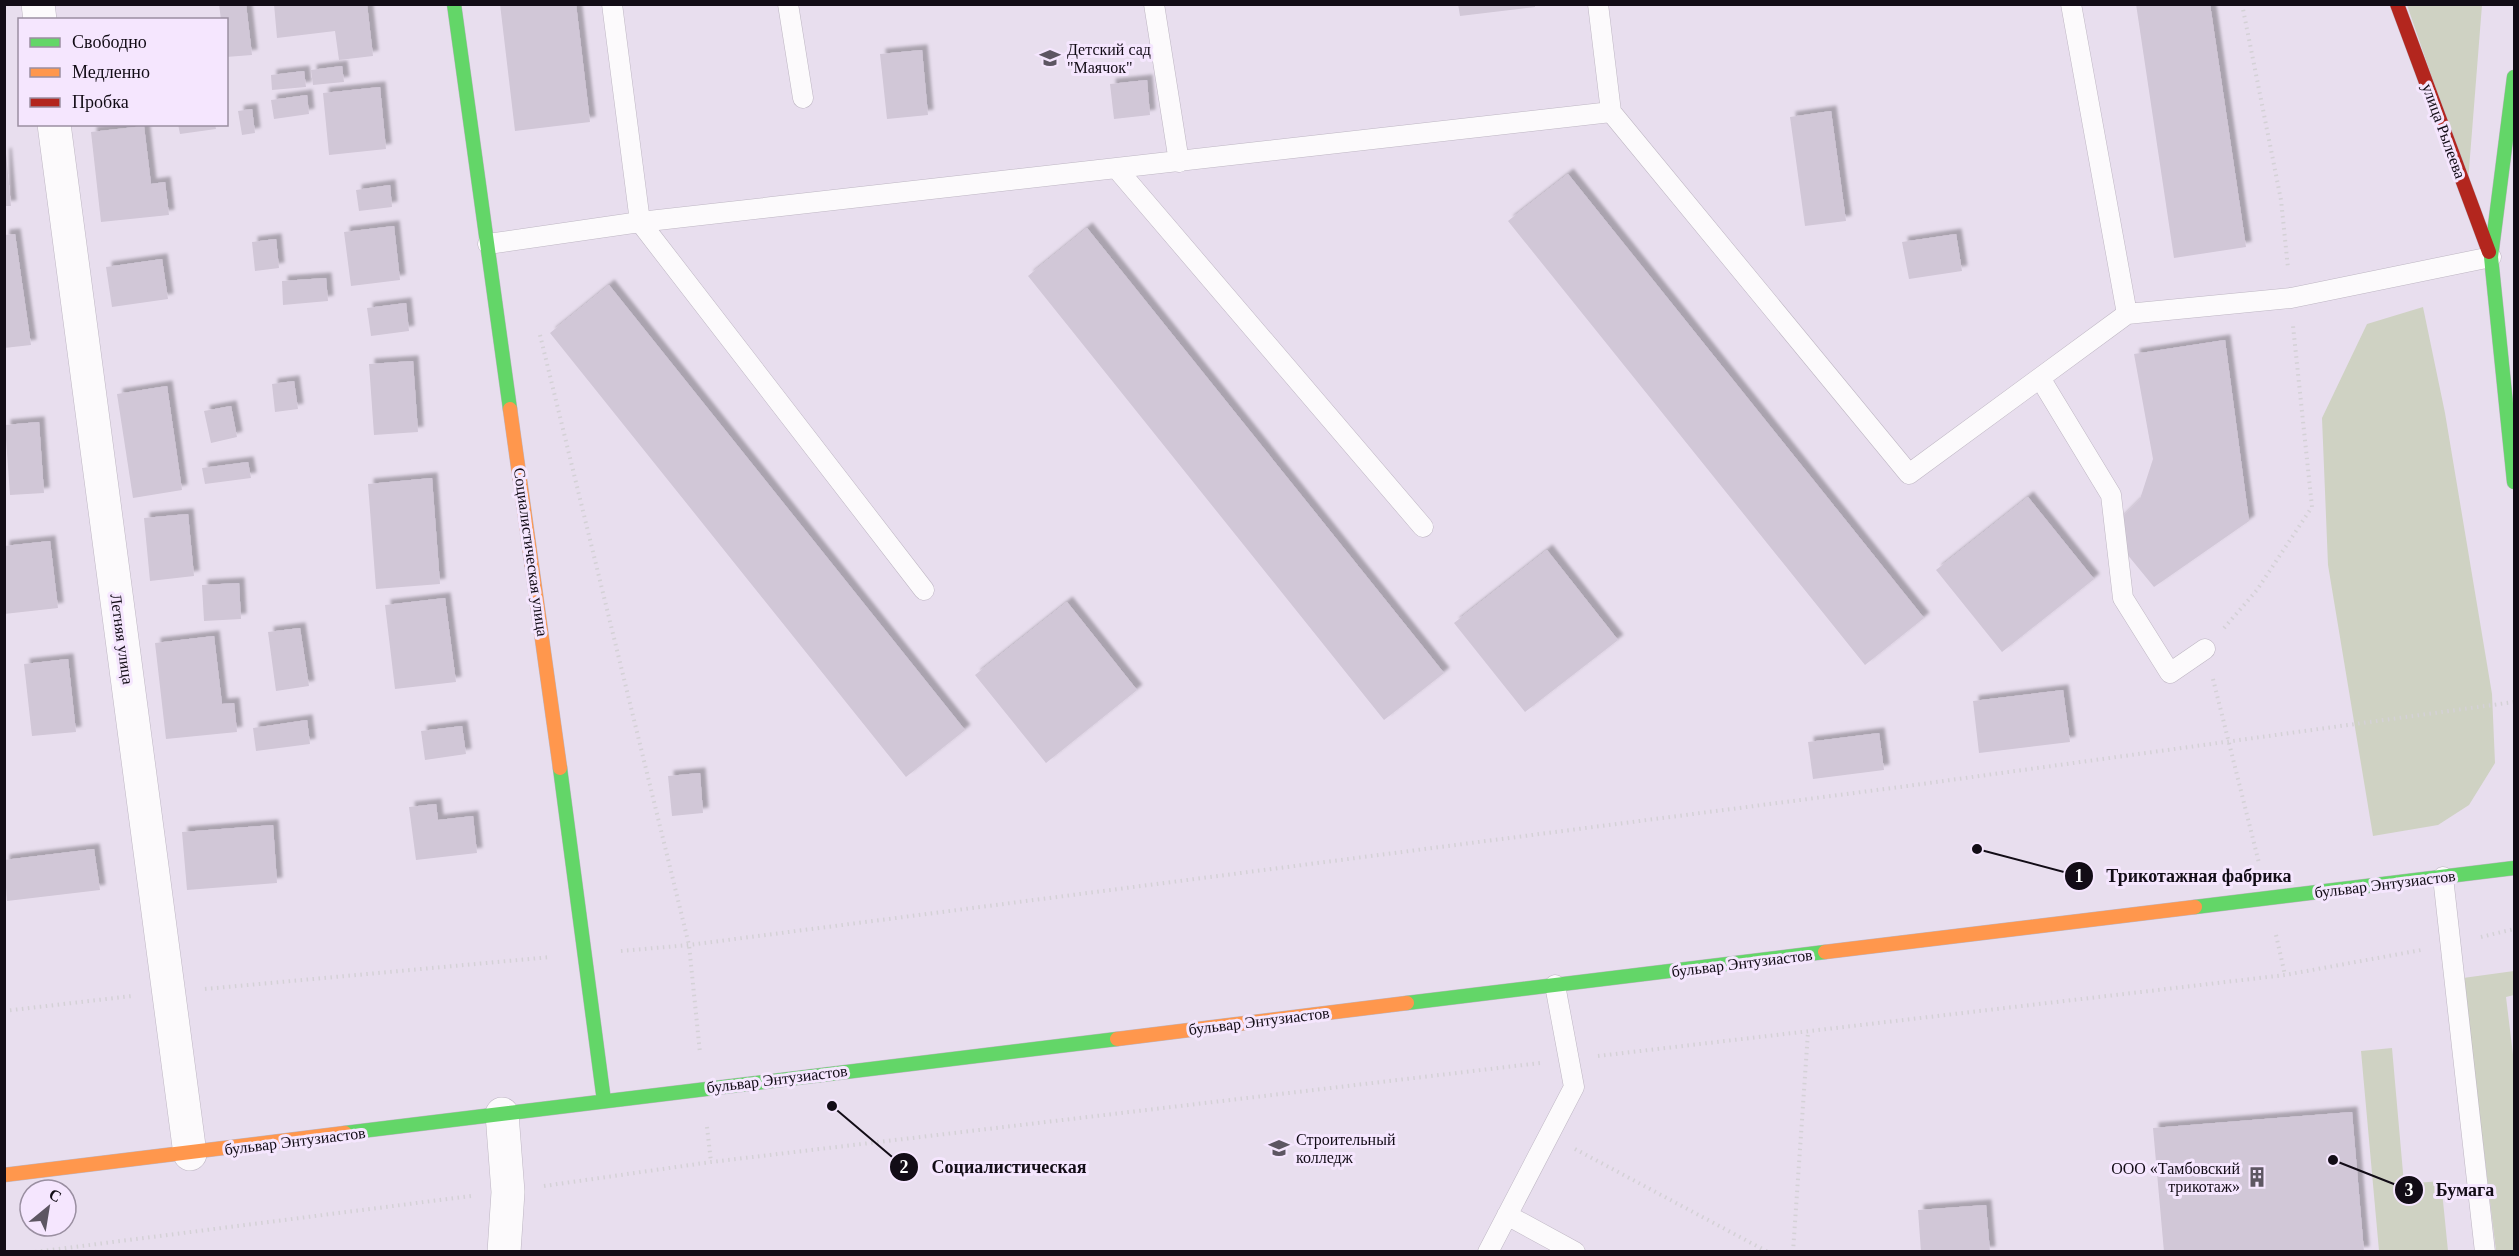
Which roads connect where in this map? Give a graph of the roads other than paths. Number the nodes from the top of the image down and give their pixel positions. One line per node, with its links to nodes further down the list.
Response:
1 (454, 4): 15 (main road, Социалистическая улица)
2 (612, 4): 14 (lane)
3 (788, 4): 9 (lane)
4 (1154, 4): 12 (lane)
5 (1599, 4): 10 (lane)
6 (2071, 4): 17 (lane)
7 (2397, 4): 16 (main road, улица Рылеева)
8 (2514, 77): 16 (main road, улица Рылеева)
9 (803, 98)
10 (1611, 112): 12 (lane); 18 (lane)
11 (54, 126): 30 (street, Летняя улица)
12 (1179, 162): 13 (lane)
13 (1117, 169): 14 (lane); 22 (lane)
14 (640, 222): 15 (lane); 23 (lane)
15 (488, 244): 28 (main road, Социалистическая улица)
16 (2490, 257): 17 (lane); 19 (main road, улица Рылеева)
17 (2127, 314): 18 (lane)
18 (2040, 378): 24 (lane)
19 (2502, 382): 20 (main road); 21 (main road, улица Рылеева)
20 (2514, 410)
21 (2514, 482)
22 (1422, 527)
23 (924, 590)
24 (2205, 649)
25 (2514, 868): 26 (main road, бульвар Энтузиастов)
26 (2443, 877): 27 (main road, бульвар Энтузиастов); 36 (lane)
27 (1556, 985): 28 (main road, бульвар Энтузиастов); 32 (lane)
28 (604, 1101): 29 (main road, бульвар Энтузиастов)
29 (502, 1114): 30 (main road, бульвар Энтузиастов); 33 (street)
30 (190, 1154): 31 (main road, бульвар Энтузиастов)
31 (4, 1175)
32 (1507, 1215): 34 (lane); 35 (lane)
33 (504, 1251)
34 (1488, 1251)
35 (1575, 1251)
36 (2485, 1251)

